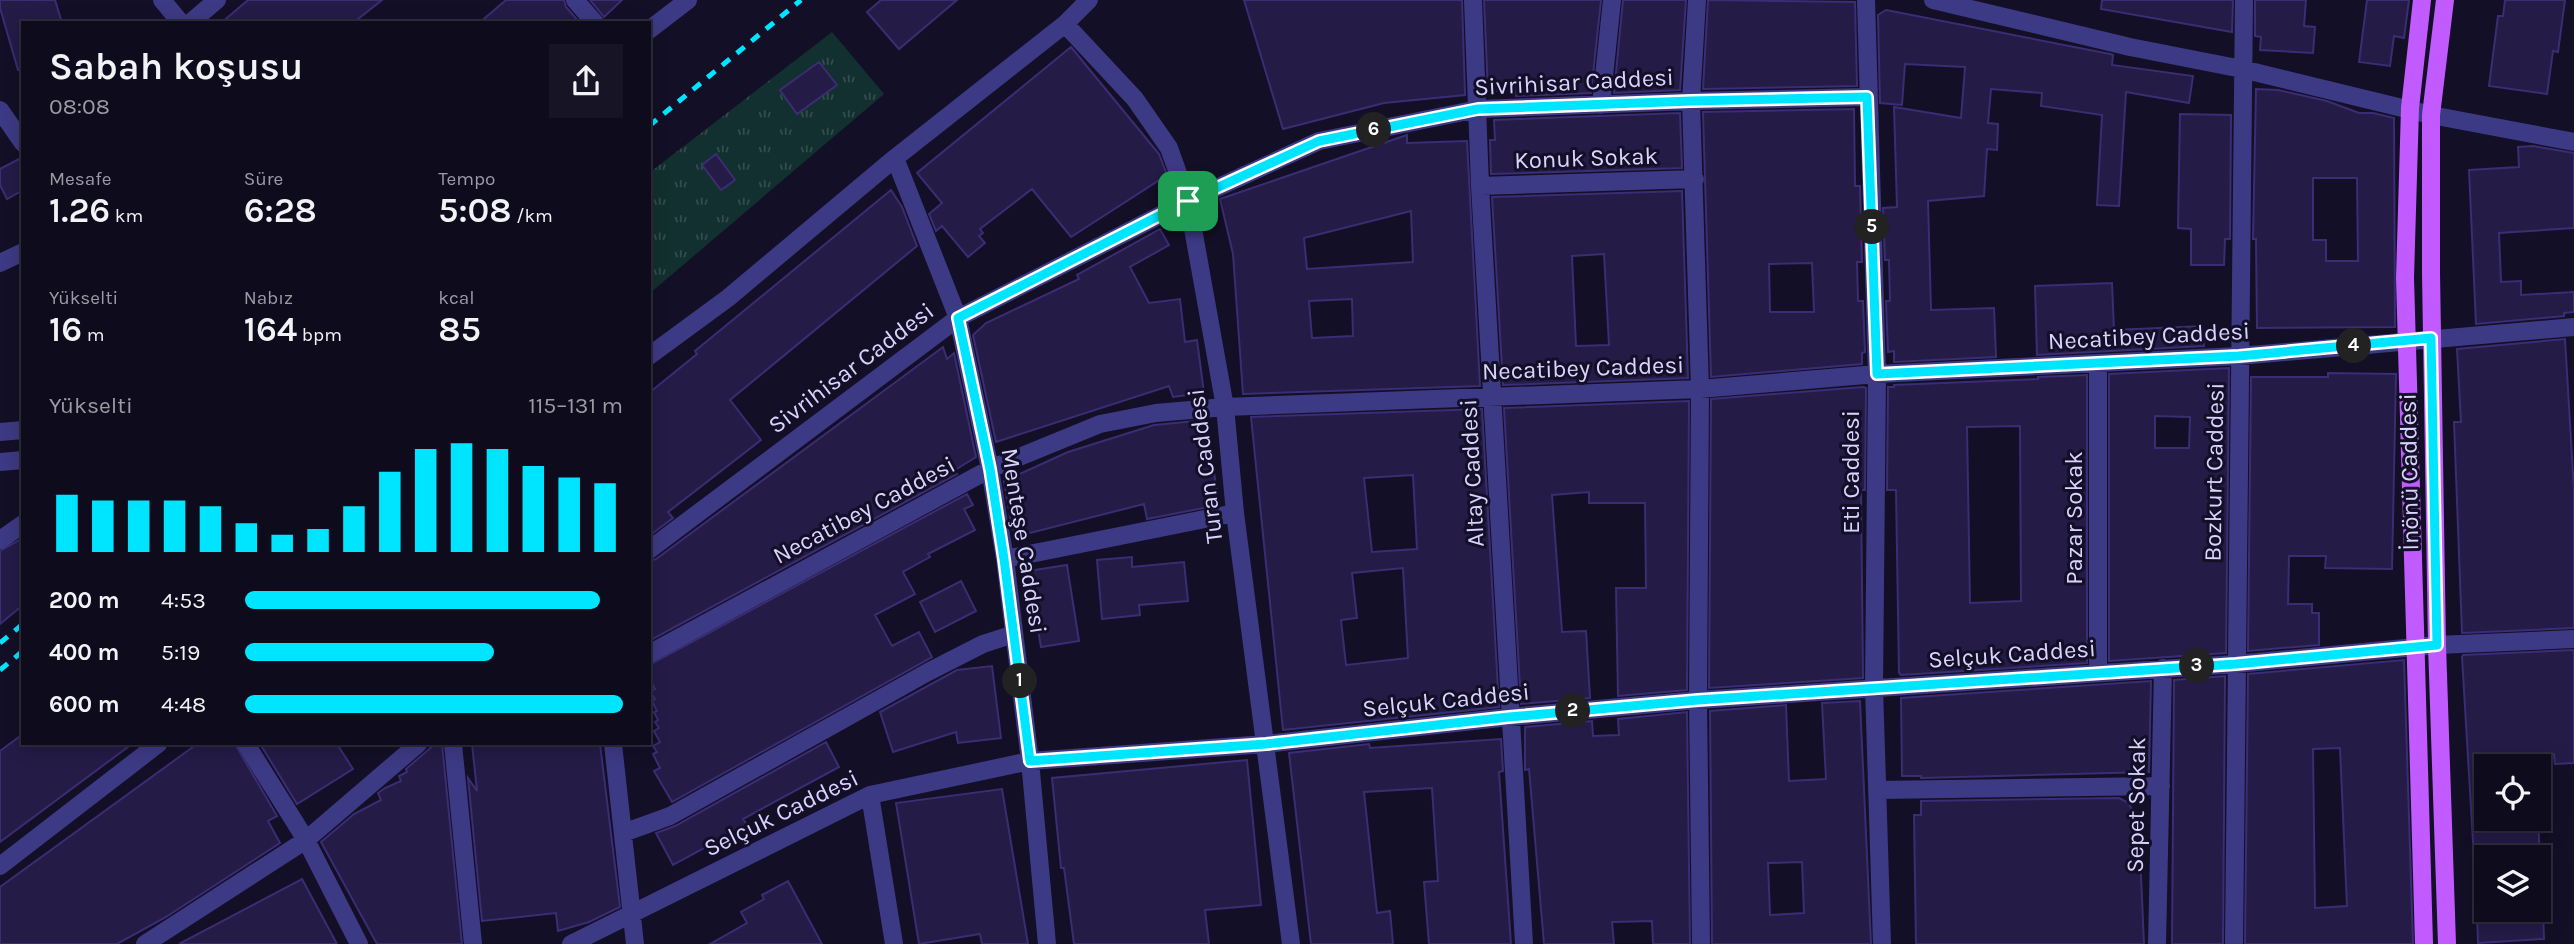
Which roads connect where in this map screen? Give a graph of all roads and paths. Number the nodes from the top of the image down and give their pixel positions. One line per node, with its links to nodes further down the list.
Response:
1 (162, 0): 14 (street)
2 (217, 0): 15 (street)
3 (575, 0): 16 (street)
4 (688, 0): 18 (street)
5 (1089, 0): 17 (street)
6 (1473, 0): 24 (street, Altay Caddesi)
7 (1612, 0): 22 (street)
8 (1697, 0): 21 (street)
9 (1866, 0): 20 (street, Eti Caddesi)
10 (1933, 0): 19 (street)
11 (2244, 0): 19 (street, Bozkurt Caddesi)
12 (2422, 0): 23 (main road, İnönü Caddesi)
13 (2445, 0): 26 (main road, İnönü Caddesi)
14 (179, 21)
15 (192, 21)
16 (593, 21)
17 (1065, 24): 29 (street); 32 (street, Turan Caddesi)
18 (651, 28)
19 (2242, 69): 23 (street); 41 (street, Bozkurt Caddesi)
20 (1867, 97): 21 (street, Sivrihisar Caddesi); 43 (street, Eti Caddesi)
21 (1691, 101): 22 (street, Sivrihisar Caddesi); 30 (street)
22 (1601, 105): 24 (street, Sivrihisar Caddesi)
23 (2410, 108): 26 (street); 39 (main road, İnönü Caddesi)
24 (1478, 109): 31 (street, Altay Caddesi); 32 (street, Sivrihisar Caddesi)
25 (0, 110): 27 (street)
26 (2431, 115): 28 (street); 38 (main road, İnönü Caddesi)
27 (15, 134)
28 (2574, 142)
29 (895, 158): 35 (street, Menteşe Caddesi); 40 (street)
30 (1695, 178): 31 (street, Konuk Sokak); 44 (street)
31 (1480, 187): 45 (street, Altay Caddesi)
32 (1188, 201): 35 (street, Sivrihisar Caddesi); 46 (street, Turan Caddesi)
33 (21, 253): 34 (street)
34 (0, 263)
35 (958, 318): 51 (street, Menteşe Caddesi); 55 (street, Sivrihisar Caddesi)
36 (2574, 328): 37 (street); 38 (street, Necatibey Caddesi)
37 (2574, 335)
38 (2431, 338): 39 (street, Necatibey Caddesi); 59 (main road, İnönü Caddesi)
39 (2406, 342): 41 (street, Necatibey Caddesi); 60 (main road, İnönü Caddesi)
40 (651, 355)
41 (2239, 356): 42 (street, Necatibey Caddesi); 62 (street, Bozkurt Caddesi)
42 (2098, 364): 43 (street, Necatibey Caddesi); 64 (street, Pazar Sokak)
43 (1877, 374): 44 (street, Necatibey Caddesi); 65 (street, Eti Caddesi)
44 (1700, 389): 45 (street, Necatibey Caddesi); 66 (street)
45 (1492, 395): 46 (street, Necatibey Caddesi); 67 (street, Altay Caddesi)
46 (1225, 407): 51 (street, Necatibey Caddesi); 52 (street, Turan Caddesi)
47 (21, 430): 48 (street)
48 (0, 432)
49 (21, 460): 50 (street)
50 (0, 462)
51 (990, 469): 56 (street, Menteşe Caddesi); 61 (street, Necatibey Caddesi)
52 (1235, 513): 56 (street); 68 (street, Turan Caddesi)
53 (21, 525): 54 (street)
54 (0, 540)
55 (651, 548)
56 (1004, 559): 57 (street, Menteşe Caddesi)
57 (1014, 634): 74 (street, Menteşe Caddesi); 78 (street)
58 (2574, 639): 59 (street, Selçuk Caddesi)
59 (2437, 645): 60 (street, Selçuk Caddesi); 96 (main road, İnönü Caddesi)
60 (2414, 649): 62 (street, Selçuk Caddesi); 95 (main road, İnönü Caddesi)
61 (651, 653)
62 (2236, 664): 63 (street, Selçuk Caddesi); 94 (street, Bozkurt Caddesi)
63 (2163, 668): 64 (street, Selçuk Caddesi); 75 (street, Sepet Sokak)
64 (2098, 673): 65 (street, Selçuk Caddesi)
65 (1874, 687): 66 (street, Selçuk Caddesi); 76 (street, Eti Caddesi)
66 (1698, 700): 67 (street, Selçuk Caddesi); 91 (street)
67 (1509, 717): 68 (street, Selçuk Caddesi); 90 (street, Altay Caddesi)
68 (1266, 744): 74 (street, Selçuk Caddesi); 89 (street, Turan Caddesi)
69 (157, 745): 80 (street)
70 (247, 745): 79 (street)
71 (417, 745): 79 (street)
72 (453, 745): 84 (street)
73 (613, 745): 78 (street)
74 (1030, 761): 77 (street, Selçuk Caddesi); 88 (street, Menteşe Caddesi)
75 (2161, 786): 76 (street); 93 (street, Sepet Sokak)
76 (1877, 790): 92 (street, Eti Caddesi)
77 (870, 795): 81 (street, Selçuk Caddesi); 87 (street)
78 (623, 833): 81 (street)
79 (306, 840): 82 (street); 83 (street)
80 (0, 866)
81 (632, 912): 85 (street, Selçuk Caddesi); 86 (street)
82 (145, 944)
83 (359, 944)
84 (473, 944)
85 (570, 944)
86 (635, 944)
87 (894, 944)
88 (1047, 944)
89 (1291, 944)
90 (1524, 944)
91 (1701, 944)
92 (1882, 944)
93 (2158, 944)
94 (2234, 944)
95 (2424, 944)
96 (2447, 944)

